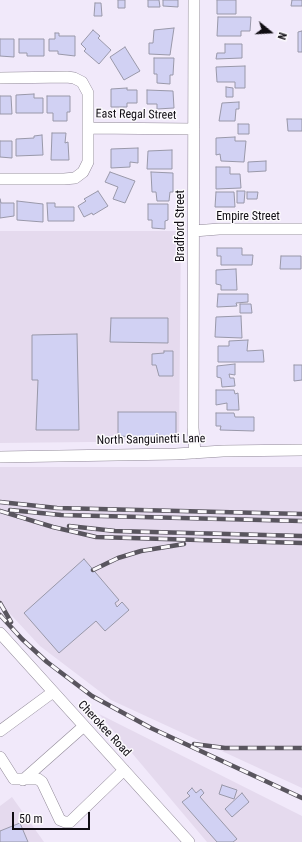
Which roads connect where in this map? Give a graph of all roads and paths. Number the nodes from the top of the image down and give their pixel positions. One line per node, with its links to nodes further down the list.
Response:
1 (194, 0): 4 (street, Bradford Street)
2 (0, 78): 3 (street)
3 (88, 128): 4 (street, East Regal Street); 5 (street, East Regal Street)
4 (194, 129): 7 (street, Bradford Street)
5 (0, 179)
6 (302, 229): 7 (street, Empire Street)
7 (194, 231): 9 (street, Bradford Street)
8 (302, 450): 9 (street, North Sanguinetti Lane)
9 (195, 453): 10 (street, North Sanguinetti Lane)
10 (0, 457)
11 (0, 633): 12 (street, Cherokee Road)
12 (52, 692): 13 (street, Cherokee Road); 14 (street)
13 (84, 726): 16 (street, Cherokee Road); 17 (street)
14 (0, 731)
15 (0, 757): 17 (street)
16 (124, 770): 17 (street); 18 (street, Cherokee Road)
17 (23, 780)
18 (189, 842)

